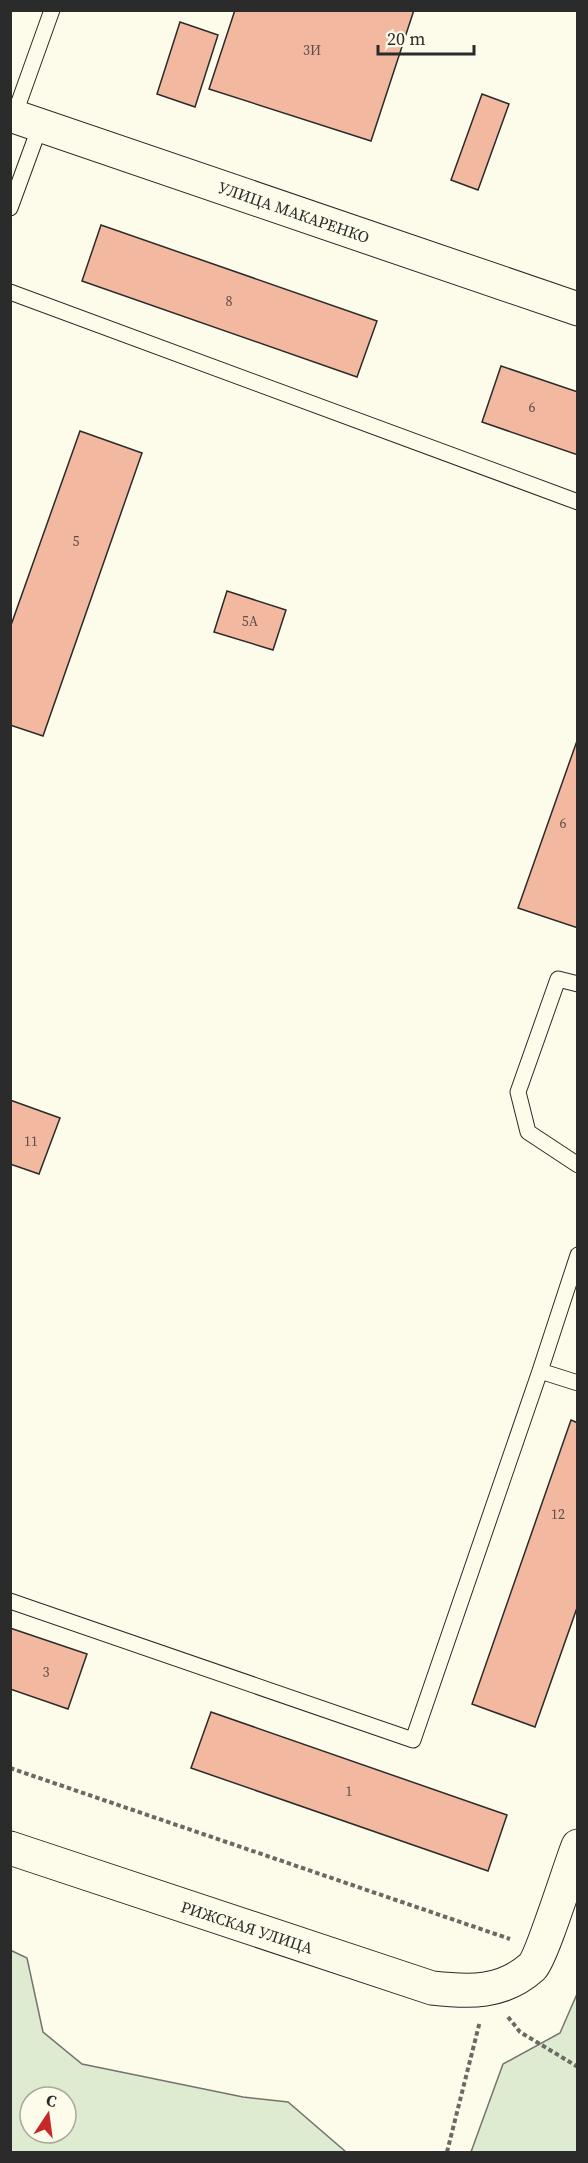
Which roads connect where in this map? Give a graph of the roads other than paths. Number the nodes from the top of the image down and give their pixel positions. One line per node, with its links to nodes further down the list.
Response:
1 (52, 10): 2 (lane)
2 (21, 119): 3 (lane); 5 (street, УЛИЦА МАКАРЕНКО)
3 (10, 208)
4 (10, 292): 6 (lane)
5 (578, 309)
6 (578, 502)
7 (578, 984): 8 (lane)
8 (578, 1165)
9 (578, 1255): 10 (lane)
10 (540, 1371): 11 (lane); 12 (lane)
11 (578, 1383)
12 (10, 1601)
13 (578, 1846): 14 (street, РИЖСКАЯ УЛИЦА)
14 (10, 1848)

